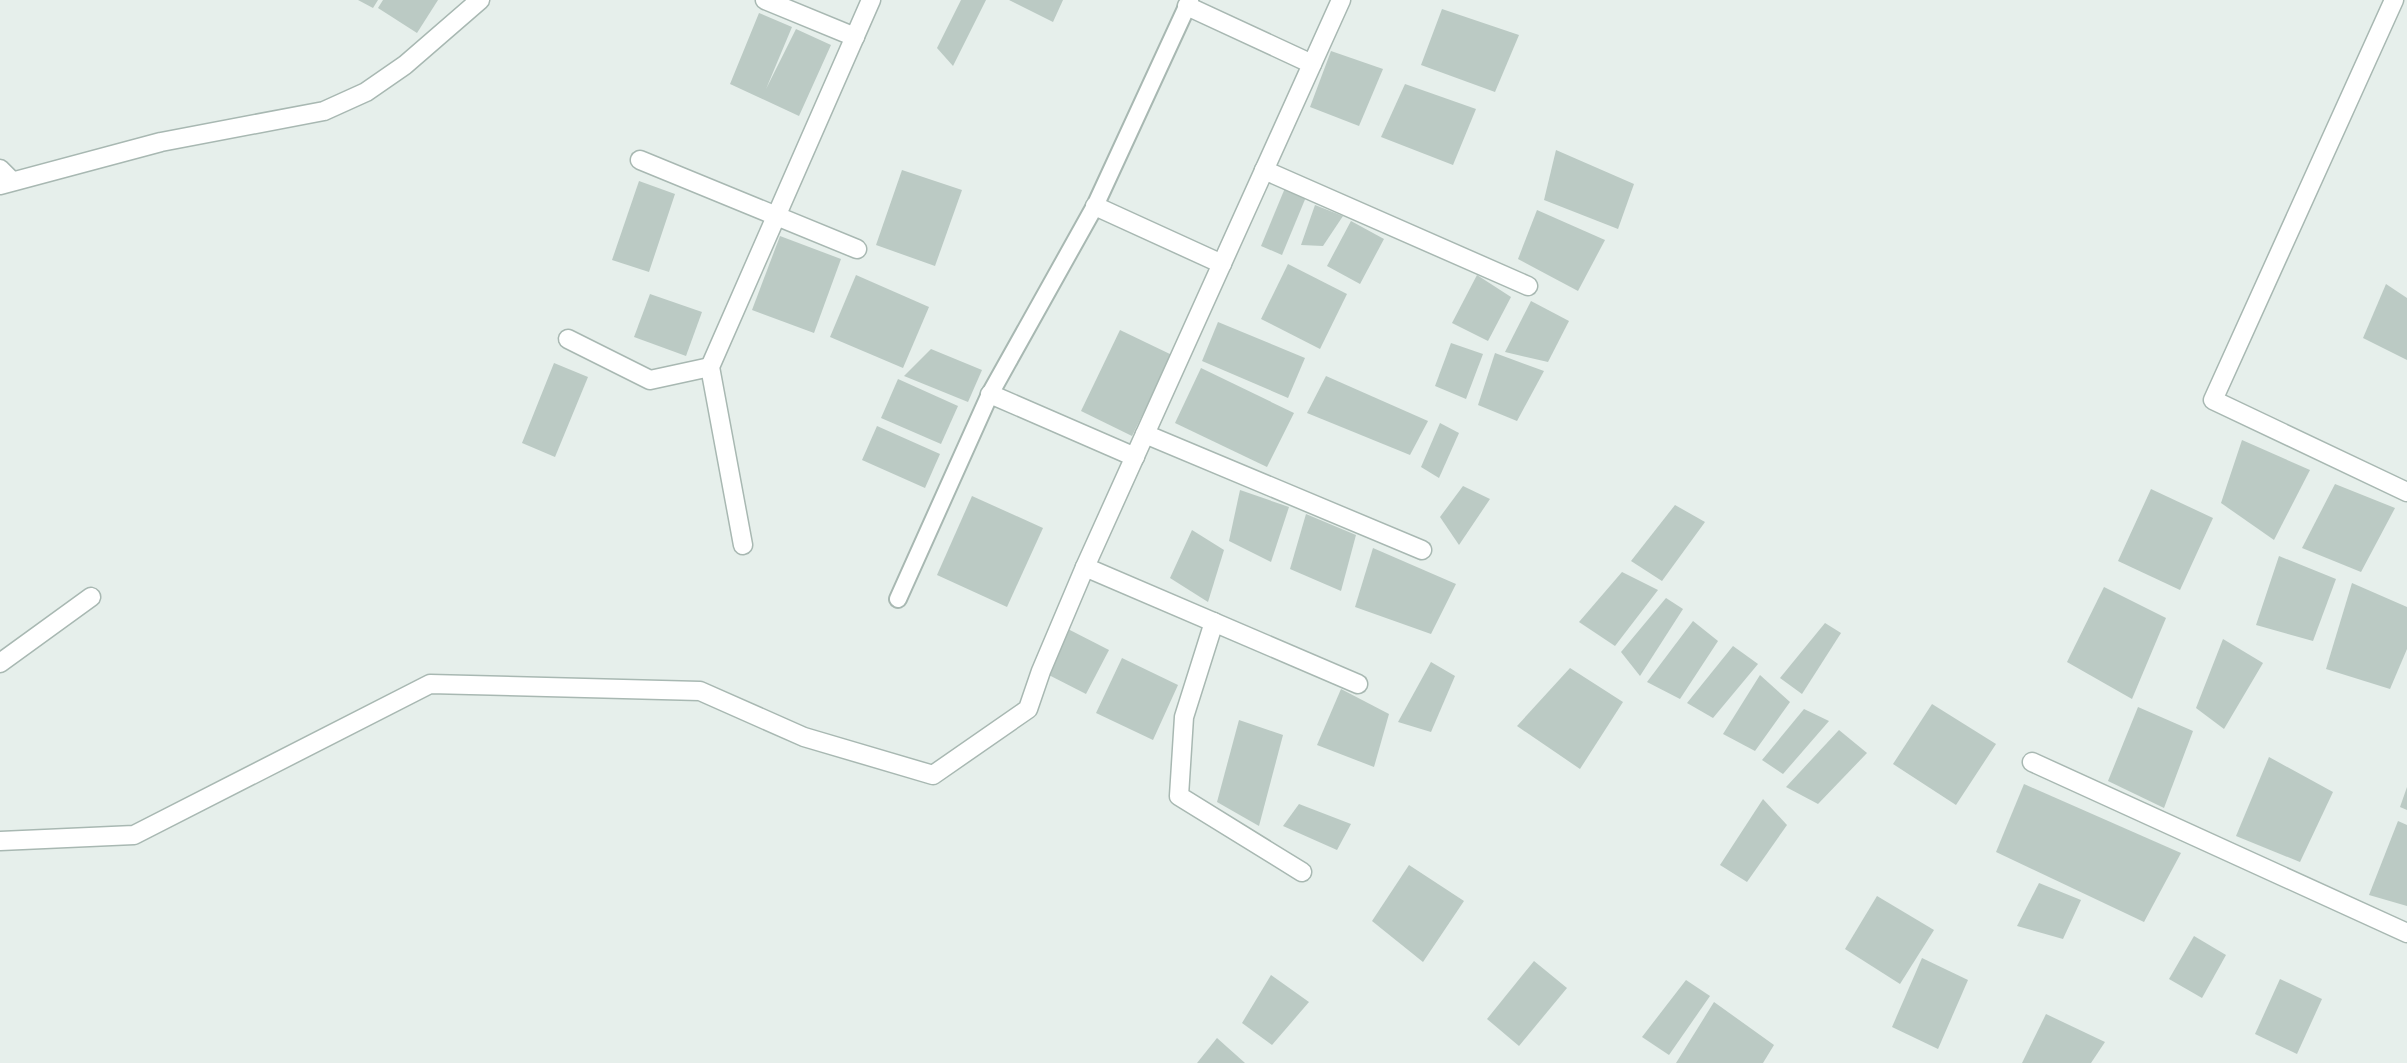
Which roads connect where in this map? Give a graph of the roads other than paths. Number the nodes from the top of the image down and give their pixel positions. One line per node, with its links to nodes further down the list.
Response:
1 (480, 0): 11 (street)
2 (765, 0): 7 (street)
3 (871, 0): 7 (street)
4 (1341, 0): 8 (street)
5 (2394, 0): 22 (street)
6 (1189, 3): 8 (street); 12 (lane)
7 (855, 37): 13 (street)
8 (1312, 64): 10 (street)
9 (640, 160): 13 (street)
10 (1264, 171): 15 (street); 16 (street)
11 (4, 178)
12 (1095, 206): 15 (street); 19 (lane)
13 (777, 216): 14 (street); 18 (street)
14 (857, 249)
15 (1222, 264): 20 (street)
16 (1528, 286)
17 (567, 339): 18 (street)
18 (710, 367): 23 (street)
19 (990, 394): 21 (street); 27 (lane)
20 (1145, 434): 21 (street); 24 (street)
21 (1135, 457): 25 (street)
22 (2407, 492)
23 (743, 545)
24 (1422, 550)
25 (1085, 567): 28 (street); 32 (street)
26 (91, 597): 29 (street)
27 (898, 599)
28 (1214, 622): 30 (street); 33 (street)
29 (0, 663)
30 (1358, 684)
31 (2032, 762): 34 (street)
32 (0, 841)
33 (1302, 872)
34 (2407, 933)

